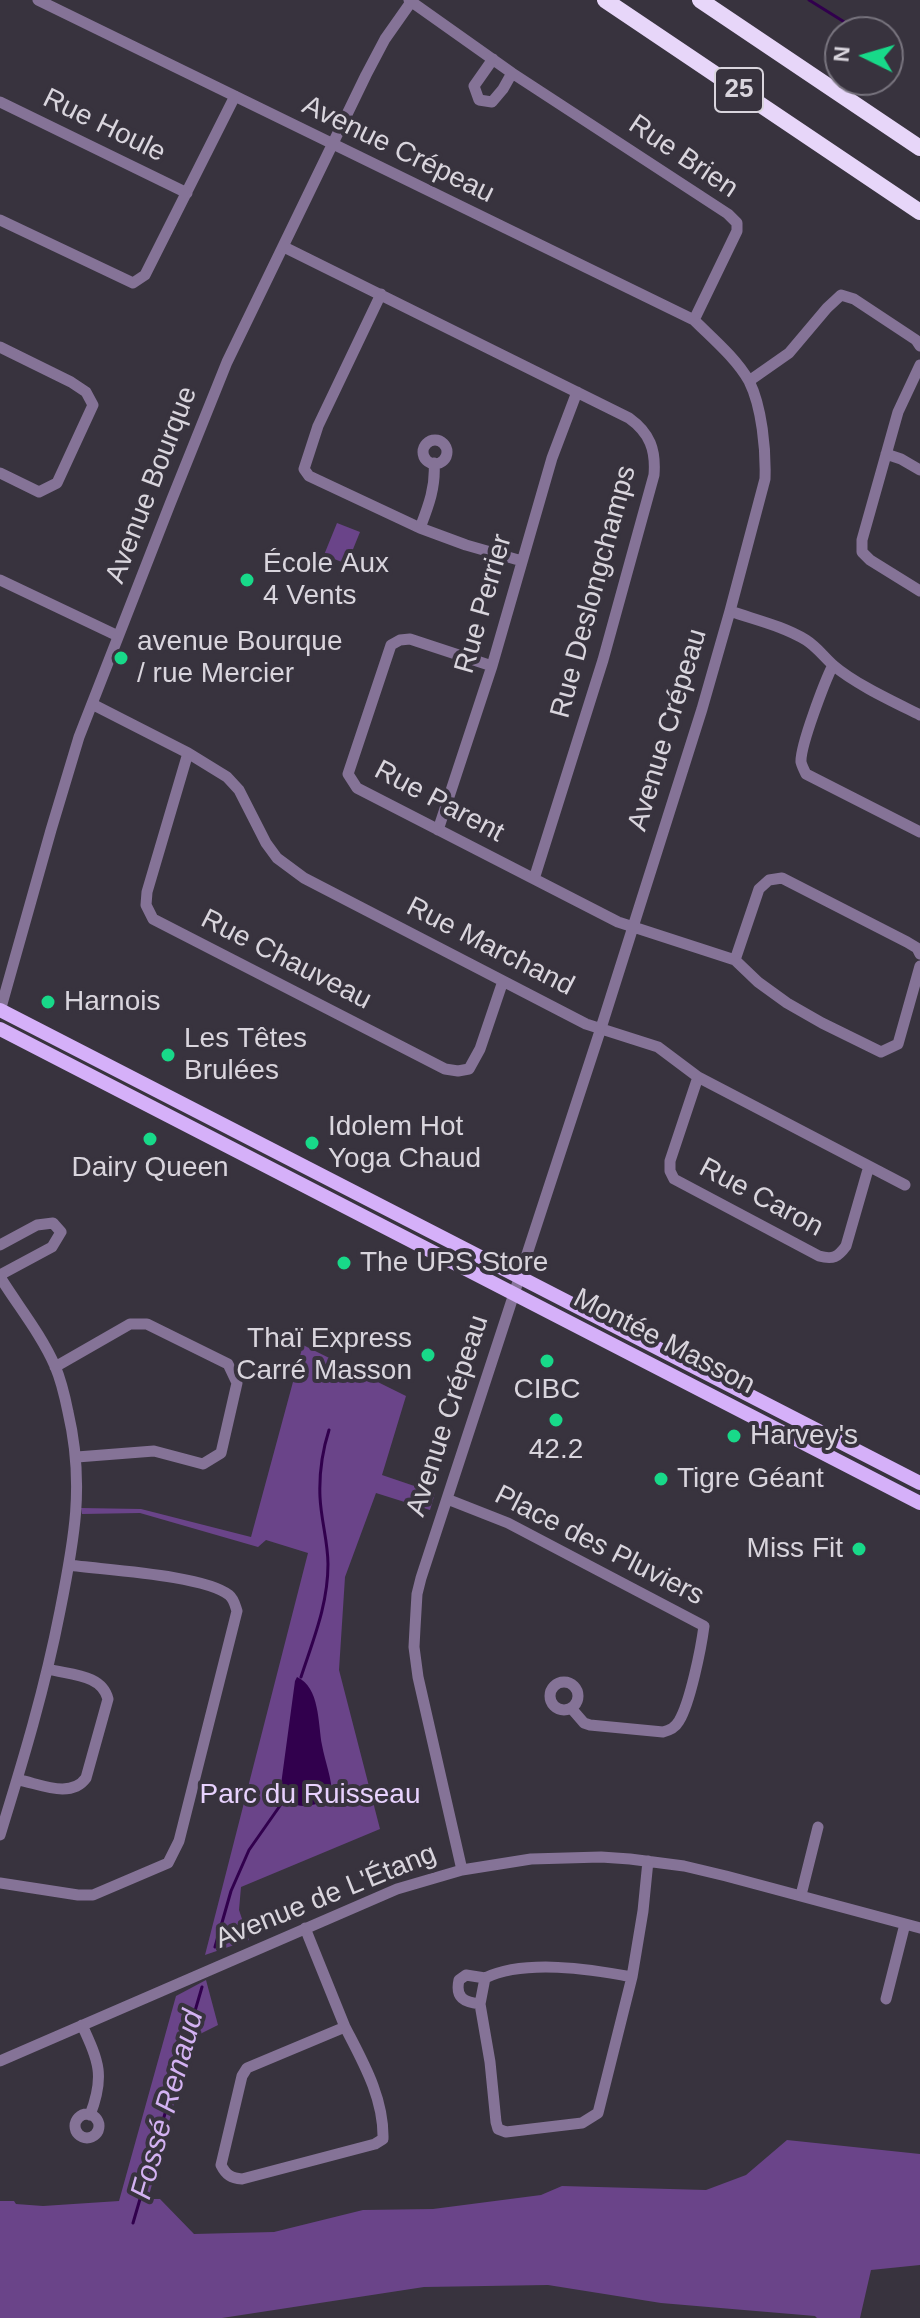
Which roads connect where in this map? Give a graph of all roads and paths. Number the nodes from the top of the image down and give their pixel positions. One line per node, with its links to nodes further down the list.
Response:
1 (38, 0): 7 (street, Avenue Crépeau)
2 (605, 0): 12 (highway, 25)
3 (700, 0): 10 (highway, 25)
4 (410, 1): 5 (street, Rue Brien); 9 (street, Avenue Bourque)
5 (493, 59): 6 (street, Rue Brien); 6 (street)
6 (512, 73): 16 (street, Rue Brien)
7 (235, 96): 9 (street, Avenue Crépeau); 11 (street)
8 (0, 102): 11 (street, Rue Houle)
9 (333, 145): 14 (street, Avenue Bourque); 16 (street, Avenue Crépeau)
10 (920, 148)
11 (187, 193): 13 (street)
12 (920, 212)
13 (0, 220)
14 (284, 247): 15 (street, Rue Deslongchamps); 31 (street, Avenue Bourque)
15 (381, 294): 21 (street, Rue Deslongchamps); 26 (street)
16 (694, 320): 20 (street, Avenue Crépeau)
17 (920, 346): 20 (street)
18 (0, 347): 25 (street)
19 (920, 365): 22 (street)
20 (749, 381): 30 (street, Avenue Crépeau)
21 (577, 392): 27 (street, Rue Perrier); 39 (street, Rue Deslongchamps)
22 (886, 454): 24 (street); 29 (street)
23 (434, 463): 26 (street)
24 (920, 470)
25 (0, 473)
26 (420, 528): 27 (street)
27 (522, 561): 33 (street, Rue Perrier)
28 (0, 580): 31 (street)
29 (920, 591)
30 (730, 611): 32 (street); 40 (street, Avenue Crépeau)
31 (118, 636): 34 (street, Avenue Bourque)
32 (833, 665): 35 (street); 38 (street)
33 (492, 666): 37 (street, Rue Perrier); 37 (street, Rue Parent)
34 (92, 704): 36 (street, Rue Marchand); 45 (street, Avenue Bourque)
35 (920, 715)
36 (188, 753): 44 (street, Rue Marchand); 44 (street, Rue Chauveau)
37 (438, 830): 39 (street, Rue Parent)
38 (920, 832)
39 (534, 879): 40 (street, Rue Parent)
40 (632, 927): 42 (street, Rue Parent); 46 (street, Avenue Crépeau)
41 (920, 954): 42 (street)
42 (735, 960): 43 (street, Rue Parent)
43 (920, 966)
44 (503, 981): 46 (street, Rue Marchand)
45 (0, 1010): 49 (main road, Montée Masson)
46 (601, 1028): 48 (street, Rue Marchand); 55 (street, Avenue Crépeau)
47 (0, 1029): 50 (main road, Montée Masson)
48 (698, 1077): 51 (street, Rue Marchand); 51 (street, Rue Caron)
49 (274, 1152): 50 (main road); 55 (main road, Montée Masson)
50 (267, 1166): 56 (main road, Montée Masson)
51 (869, 1166): 52 (street, Rue Marchand)
52 (905, 1185)
53 (0, 1245): 54 (street)
54 (0, 1276): 57 (street)
55 (519, 1277): 56 (street, Avenue Crépeau); 59 (main road, Montée Masson)
56 (513, 1293): 60 (street, Avenue Crépeau); 61 (main road, Montée Masson)
57 (55, 1367): 58 (street); 58 (street)
58 (77, 1457): 62 (street)
59 (920, 1483)
60 (447, 1499): 64 (street, Place des Pluviers); 69 (street, Avenue Crépeau)
61 (920, 1503)
62 (69, 1565): 63 (street); 70 (street)
63 (48, 1669): 65 (street); 65 (street)
64 (571, 1708)
65 (19, 1780): 67 (street)
66 (818, 1827): 71 (street)
67 (0, 1835)
68 (648, 1861): 69 (street, Avenue de L'Étang); 71 (street, Avenue de L'Étang); 75 (street)
69 (462, 1870): 73 (street, Avenue de L'Étang)
70 (0, 1883)
71 (801, 1895): 72 (street, Avenue de L'Étang)
72 (905, 1924): 74 (street, Avenue de L'Étang); 77 (street)
73 (305, 1928): 79 (street, Avenue de L'Étang); 80 (street)
74 (920, 1928)
75 (632, 1977): 76 (street); 78 (street)
76 (485, 1978): 78 (street); 78 (street)
77 (886, 1999)
78 (480, 2004)
79 (82, 2025): 81 (street, Avenue de L'Étang); 82 (street)
80 (345, 2027): 80 (street)
81 (0, 2061)
82 (90, 2115)

